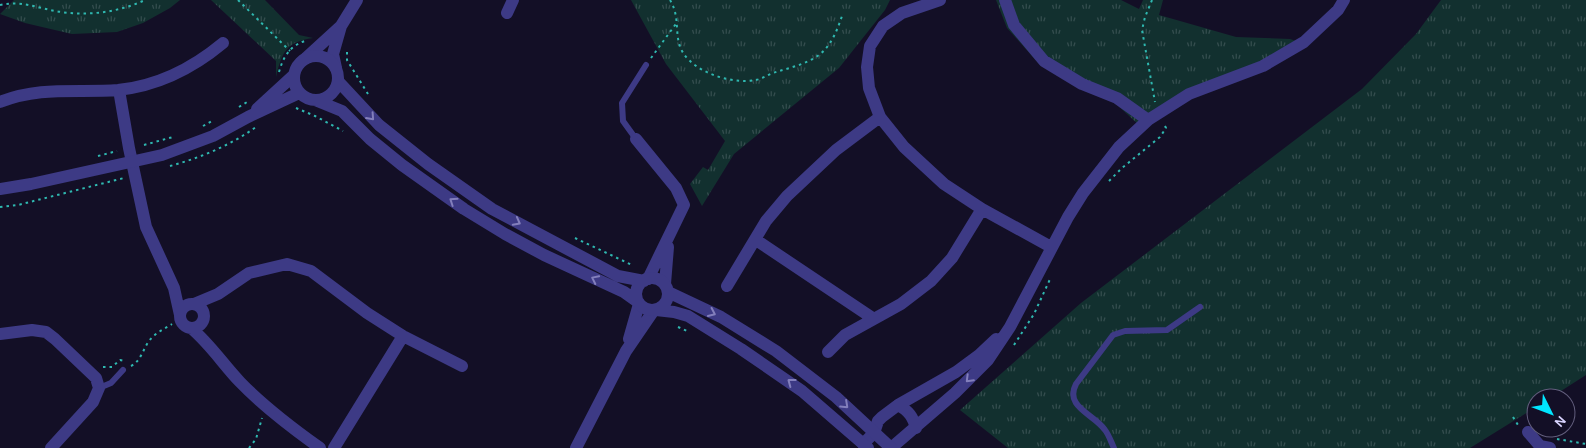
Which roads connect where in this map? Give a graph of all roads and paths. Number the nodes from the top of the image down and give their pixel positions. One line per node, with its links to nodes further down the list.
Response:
1 (145, 0): 10 (path)
2 (238, 0): 16 (path)
3 (357, 0): 14 (street)
4 (513, 0): 12 (street)
5 (670, 0): 13 (path)
6 (940, 0): 27 (street)
7 (1005, 0): 28 (street)
8 (1152, 0): 28 (path)
9 (1344, 0): 28 (street)
10 (0, 5)
11 (843, 12): 13 (path)
12 (507, 13)
13 (678, 21): 18 (path)
14 (341, 26): 17 (street); 19 (street)
15 (222, 44): 21 (street)
16 (290, 51)
17 (306, 58): 19 (street); 20 (street)
18 (646, 65): 31 (lane)
19 (337, 74): 23 (street); 43 (street, one-way to 43)
20 (294, 75): 22 (street); 26 (street)
21 (119, 90): 24 (street); 32 (street)
22 (299, 93): 23 (street); 26 (street)
23 (315, 100): 48 (street, one-way to 23)
24 (0, 102)
25 (291, 109): 30 (path)
26 (248, 117): 32 (street)
27 (880, 117): 38 (street); 40 (street)
28 (1153, 118): 35 (path); 41 (street)
29 (256, 128): 33 (path)
30 (346, 133)
31 (636, 139): 39 (street)
32 (132, 161): 34 (street); 36 (street)
33 (168, 166)
34 (136, 175): 37 (path); 45 (street)
35 (1108, 182)
36 (0, 189)
37 (0, 207)
38 (982, 210): 41 (street); 54 (street)
39 (668, 240): 43 (street); 46 (street)
40 (756, 240): 44 (street); 54 (street)
41 (1051, 246): 56 (street)
42 (1054, 270): 62 (path)
43 (646, 280): 46 (street); 48 (street)
44 (727, 286)
45 (174, 288): 49 (street); 53 (street)
46 (666, 288): 51 (street); 72 (street, one-way to 72)
47 (218, 294): 49 (street); 52 (street); 60 (street)
48 (639, 303): 51 (street); 63 (street)
49 (192, 304): 52 (street); 53 (street)
50 (1200, 306): 81 (lane)
51 (655, 310): 63 (street); 74 (street, one-way to 51)
52 (204, 315): 57 (street); 61 (street)
53 (180, 317): 57 (street); 67 (path)
54 (874, 319): 64 (street)
55 (676, 326): 59 (path)
56 (1010, 327): 70 (street); 71 (street, one-way to 71)
57 (191, 328): 61 (street)
58 (0, 334): 67 (street)
59 (694, 334)
60 (403, 336): 65 (street); 78 (street)
61 (207, 342): 69 (street)
62 (1011, 349)
63 (626, 351): 79 (street)
64 (828, 352)
65 (462, 366)
66 (123, 370): 68 (lane)
67 (94, 376): 68 (street)
68 (99, 388): 75 (street)
69 (264, 405): 76 (path); 77 (street)
70 (898, 405): 71 (street); 72 (street)
71 (916, 428): 80 (street)
72 (874, 433): 74 (street); 80 (street)
73 (1533, 438): 82 (street)
74 (865, 446)
75 (51, 448)
76 (249, 448)
77 (320, 448)
78 (334, 448)
79 (576, 448)
80 (891, 448)
81 (1114, 448)
82 (1550, 448)

